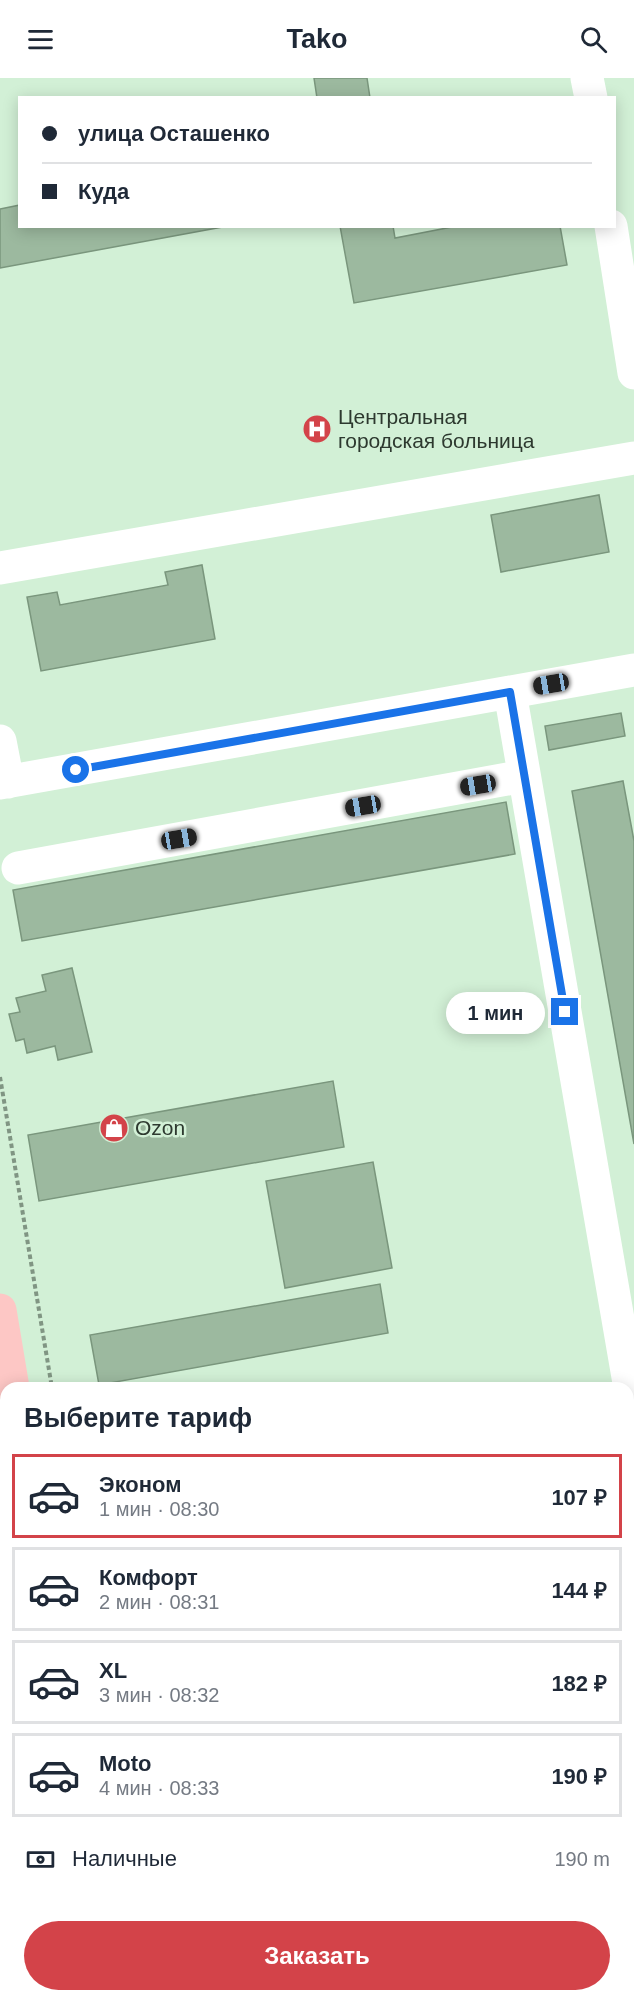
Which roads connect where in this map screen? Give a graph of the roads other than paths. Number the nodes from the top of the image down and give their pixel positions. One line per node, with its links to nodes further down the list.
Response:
1 (587, 78): 2 (street)
2 (591, 96)
3 (611, 228): 4 (street)
4 (634, 374)
5 (634, 458): 6 (street)
6 (0, 568)
7 (634, 670): 8 (street)
8 (510, 692): 10 (street); 11 (street)
9 (0, 741): 11 (street)
10 (524, 776): 12 (street); 15 (street)
11 (4, 782)
12 (18, 868)
13 (0, 1310): 14 (main road)
14 (12, 1382)
15 (629, 1382)

